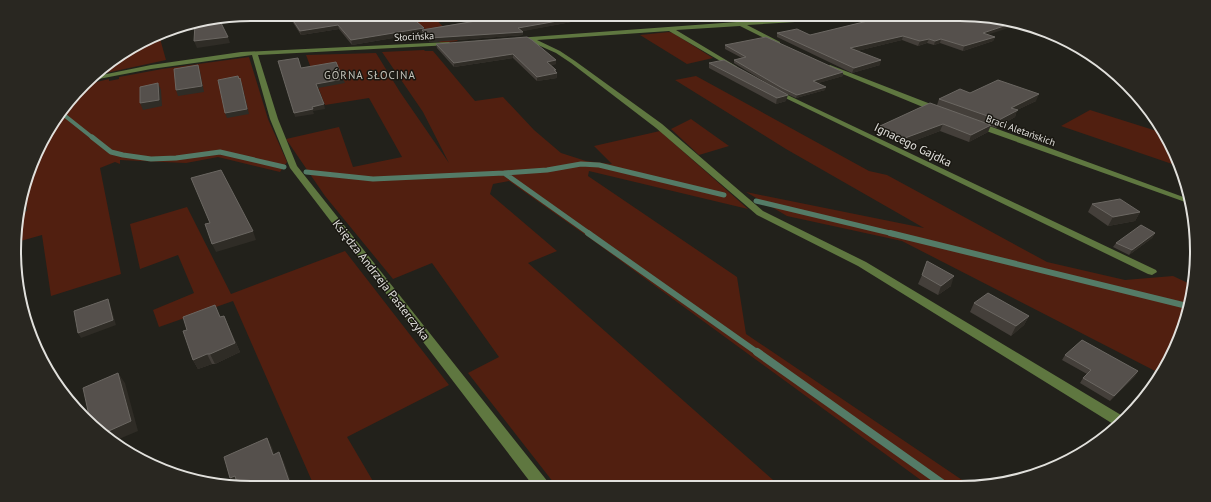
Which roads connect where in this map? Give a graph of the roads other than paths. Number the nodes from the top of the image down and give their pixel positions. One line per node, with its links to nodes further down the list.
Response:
1 (784, 21): 2 (street)
2 (740, 24): 3 (street); 7 (street)
3 (670, 29): 4 (street); 10 (street)
4 (529, 39): 5 (street); 17 (street)
5 (509, 40)
6 (458, 44): 8 (street, Słocińska)
7 (787, 48)
8 (254, 53): 11 (street, Słocińska); 18 (street, Księdza Andrzeja Pasterczyka)
9 (820, 62): 13 (street)
10 (742, 72)
11 (101, 77)
12 (767, 87): 16 (street, Ignacego Gajdka)
13 (942, 112)
14 (971, 122): 15 (street, Braci Aletańskich)
15 (1184, 200)
16 (1152, 272)
17 (1117, 420)
18 (538, 481)

